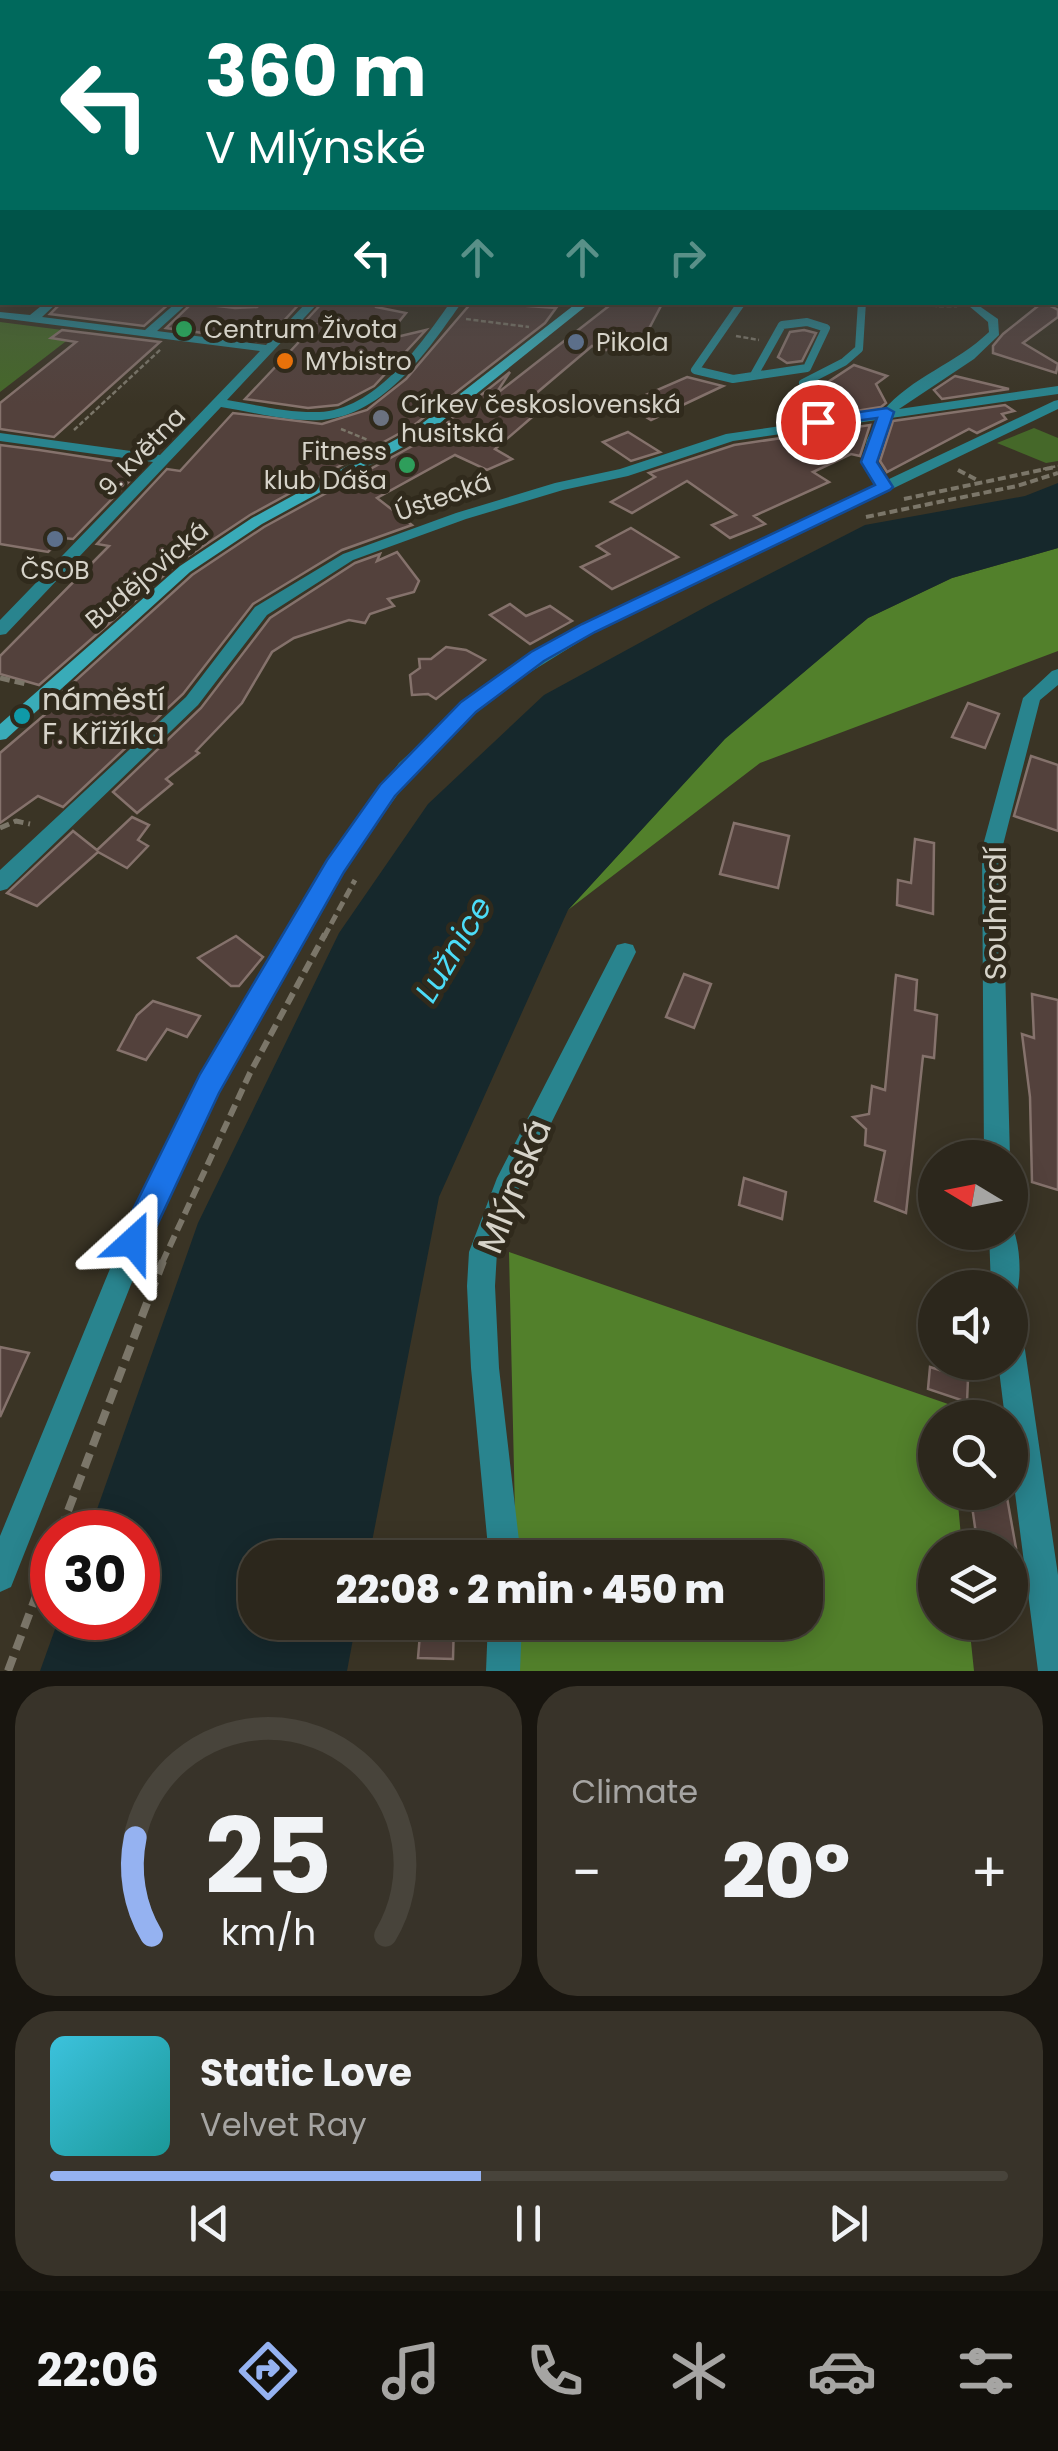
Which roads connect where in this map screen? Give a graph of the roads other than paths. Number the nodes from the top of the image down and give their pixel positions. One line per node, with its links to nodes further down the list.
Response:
1 (49, 305): 10 (street)
2 (181, 305): 11 (street)
3 (311, 305): 12 (street, 9. května)
4 (582, 305): 23 (main road, Budějovická)
5 (740, 305): 13 (lane)
6 (862, 305): 14 (lane)
7 (975, 306): 17 (street)
8 (457, 308): 16 (street)
9 (0, 315): 10 (street)
10 (32, 319): 11 (street)
11 (148, 333): 12 (street)
12 (272, 349): 16 (street, 9. května)
13 (754, 375): 13 (lane)
14 (803, 383)
15 (1056, 401): 17 (street, Ústecká); 20 (street)
16 (220, 403): 19 (street, 9. května)
17 (887, 412): 20 (street); 24 (street, Ústecká)
18 (0, 437): 19 (street)
19 (165, 460): 21 (street, 9. května)
20 (887, 494): 29 (street)
21 (0, 630)
22 (1055, 679): 26 (street, Souhradí)
23 (0, 734)
24 (0, 883)
25 (625, 952): 28 (street, Mlýnská)
26 (998, 1140)
27 (1015, 1380): 32 (street)
28 (503, 1540)
29 (0, 1576)
30 (504, 1640): 31 (street)
31 (503, 1671)
32 (1056, 1671)

